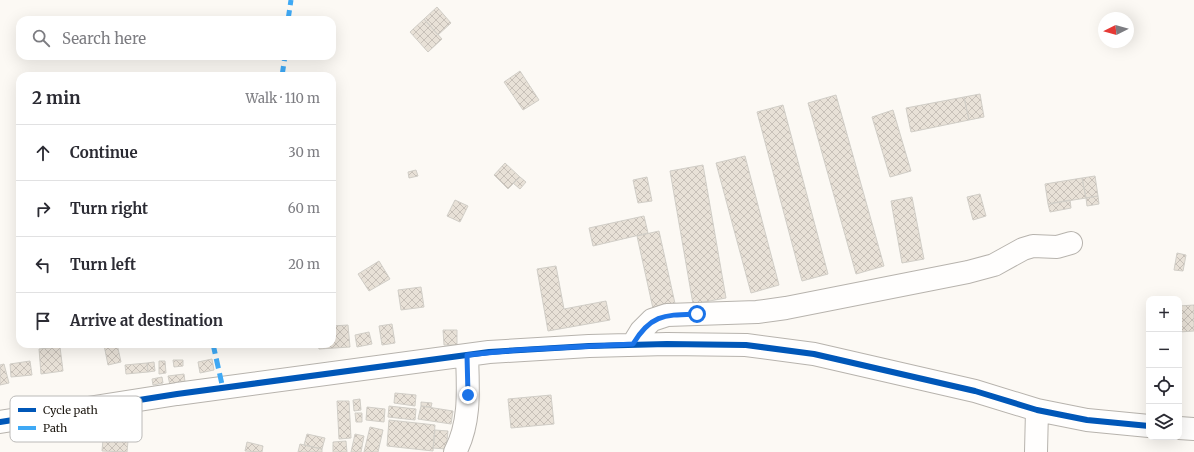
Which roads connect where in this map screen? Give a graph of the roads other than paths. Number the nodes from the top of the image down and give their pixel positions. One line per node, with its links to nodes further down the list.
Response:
1 (1071, 243): 2 (street)
2 (633, 344): 3 (street); 5 (street)
3 (467, 355): 4 (street); 11 (street)
4 (142, 400)
5 (1037, 410): 8 (street); 12 (street)
6 (10, 420): 7 (street)
7 (0, 422)
8 (1146, 426)
9 (1182, 428): 10 (street)
10 (1194, 429)
11 (455, 452)
12 (1036, 452)

